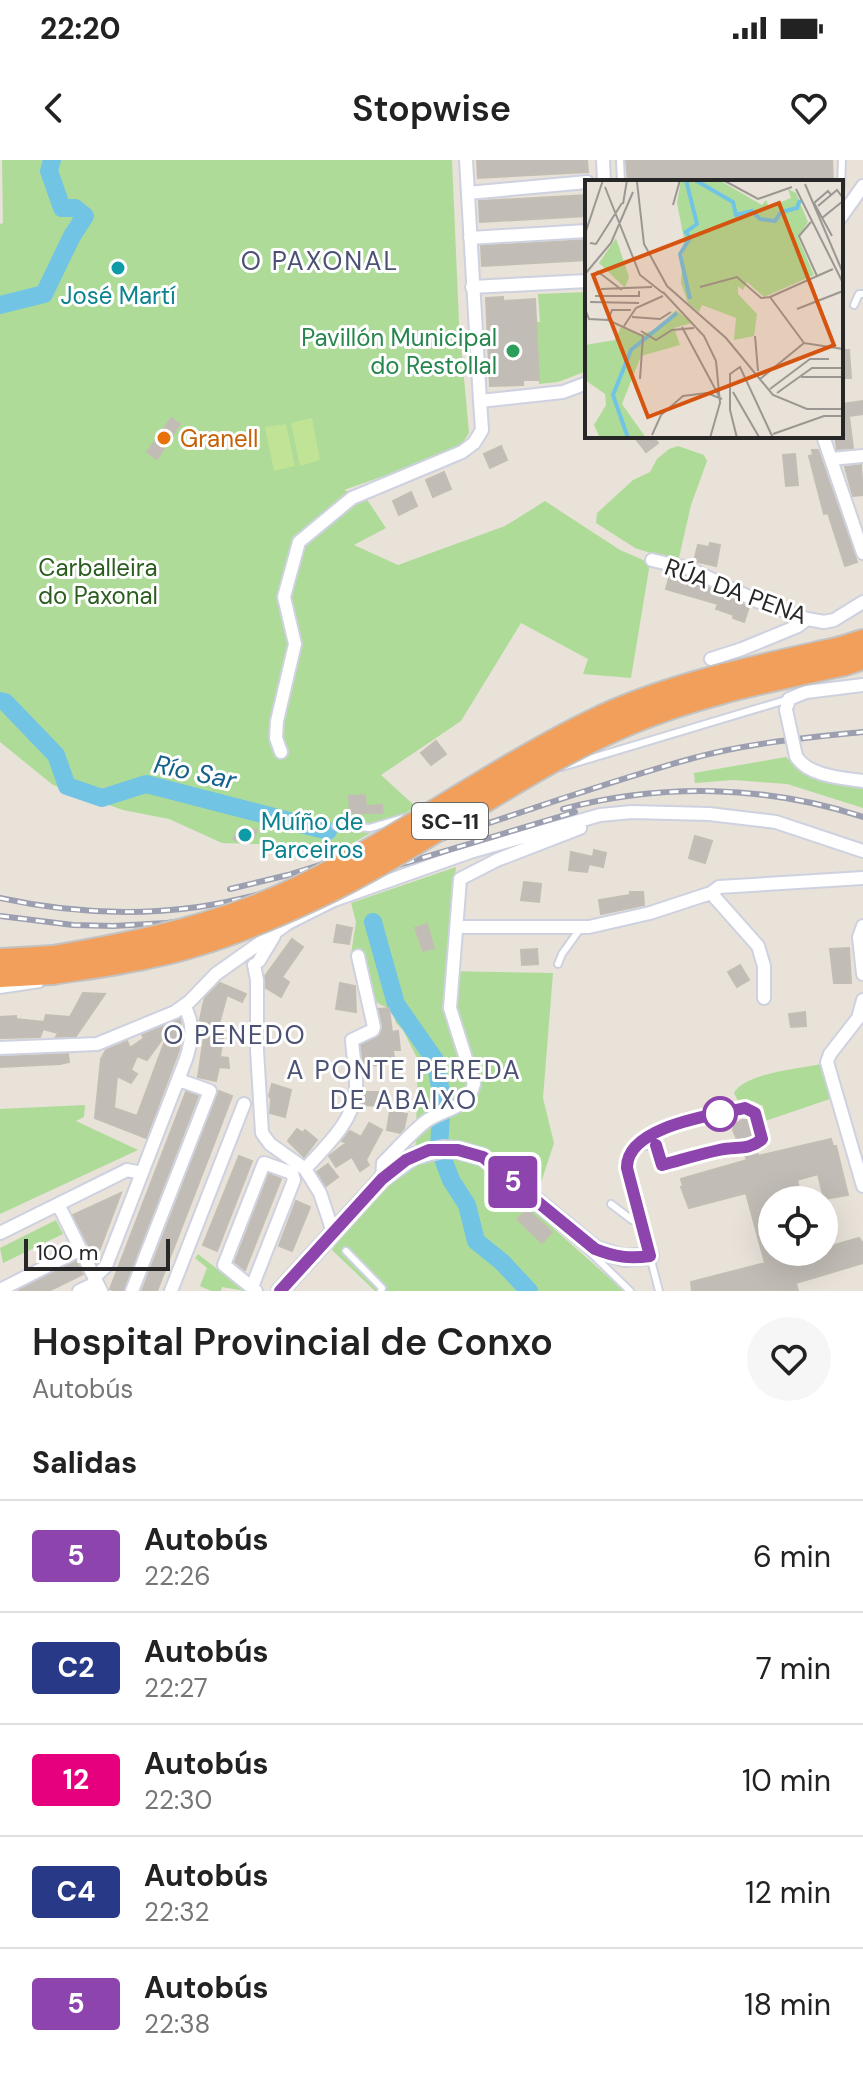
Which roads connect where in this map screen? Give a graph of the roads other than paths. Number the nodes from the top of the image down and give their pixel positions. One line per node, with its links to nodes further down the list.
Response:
1 (466, 160): 10 (street)
2 (603, 160): 5 (street)
3 (620, 160): 6 (lane)
4 (842, 160): 7 (lane)
5 (604, 180)
6 (621, 180)
7 (841, 180)
8 (585, 182): 10 (street)
9 (863, 186): 11 (street)
10 (468, 193): 13 (street)
11 (843, 214)
12 (585, 231): 13 (street)
13 (470, 238): 15 (street)
14 (585, 281): 15 (street)
15 (472, 287): 19 (street)
16 (863, 294): 17 (lane)
17 (854, 305)
18 (585, 384): 19 (street)
19 (480, 401): 33 (street)
20 (824, 438): 22 (street)
21 (863, 456): 22 (street)
22 (831, 459): 23 (street)
23 (863, 553)
24 (652, 560): 26 (street, RÚA DA PENA)
25 (863, 602): 26 (street, RÚA DA PENA)
26 (807, 619): 28 (street)
27 (853, 653): 54 (highway, SC-11, bridge)
28 (711, 659)
29 (863, 685): 30 (street)
30 (787, 704): 32 (lane); 34 (street, bridge)
31 (623, 733): 32 (lane)
32 (628, 746): 35 (lane)
33 (281, 752)
34 (863, 781)
35 (424, 807)
36 (412, 812): 38 (lane)
37 (632, 812): 39 (street); 43 (street); 45 (street)
38 (336, 826)
39 (863, 851)
40 (863, 878): 41 (street)
41 (711, 893): 44 (street); 58 (street)
42 (863, 926): 55 (street)
43 (458, 927): 44 (street); 69 (street)
44 (583, 927): 53 (lane)
45 (278, 931): 48 (street); 52 (street)
46 (175, 941): 48 (lane)
47 (162, 945): 54 (lane)
48 (257, 945): 50 (street); 52 (street)
49 (358, 956): 67 (street)
50 (236, 959): 52 (street); 60 (street)
51 (0, 960): 54 (highway, SC-11)
52 (257, 963): 67 (street)
53 (558, 964)
54 (56, 973): 56 (highway, SC-11); 57 (lane)
55 (863, 974)
56 (0, 976)
57 (0, 990)
58 (764, 998)
59 (863, 1000): 70 (street)
60 (184, 1006): 61 (street); 62 (street)
61 (0, 1048)
62 (179, 1080): 68 (street); 84 (street)
63 (244, 1104): 85 (street)
64 (755, 1146): 65 (lane)
65 (636, 1147): 66 (lane); 73 (lane)
66 (743, 1149)
67 (305, 1169): 74 (street)
68 (142, 1173): 72 (street); 80 (street)
69 (382, 1179): 74 (street); 76 (street)
70 (863, 1186)
71 (611, 1204): 73 (lane)
72 (59, 1206): 75 (street); 77 (street)
73 (641, 1220): 79 (lane)
74 (333, 1232): 86 (street)
75 (0, 1233)
76 (585, 1240): 79 (street); 88 (lane)
77 (79, 1250): 80 (street); 82 (street)
78 (346, 1251): 87 (lane)
79 (650, 1256): 89 (lane)
80 (97, 1284): 83 (street)
81 (254, 1289): 81 (street)
82 (0, 1290)
83 (79, 1291)
84 (132, 1291)
85 (171, 1291)
86 (280, 1291)
87 (381, 1291)
88 (630, 1291)
89 (659, 1291)

